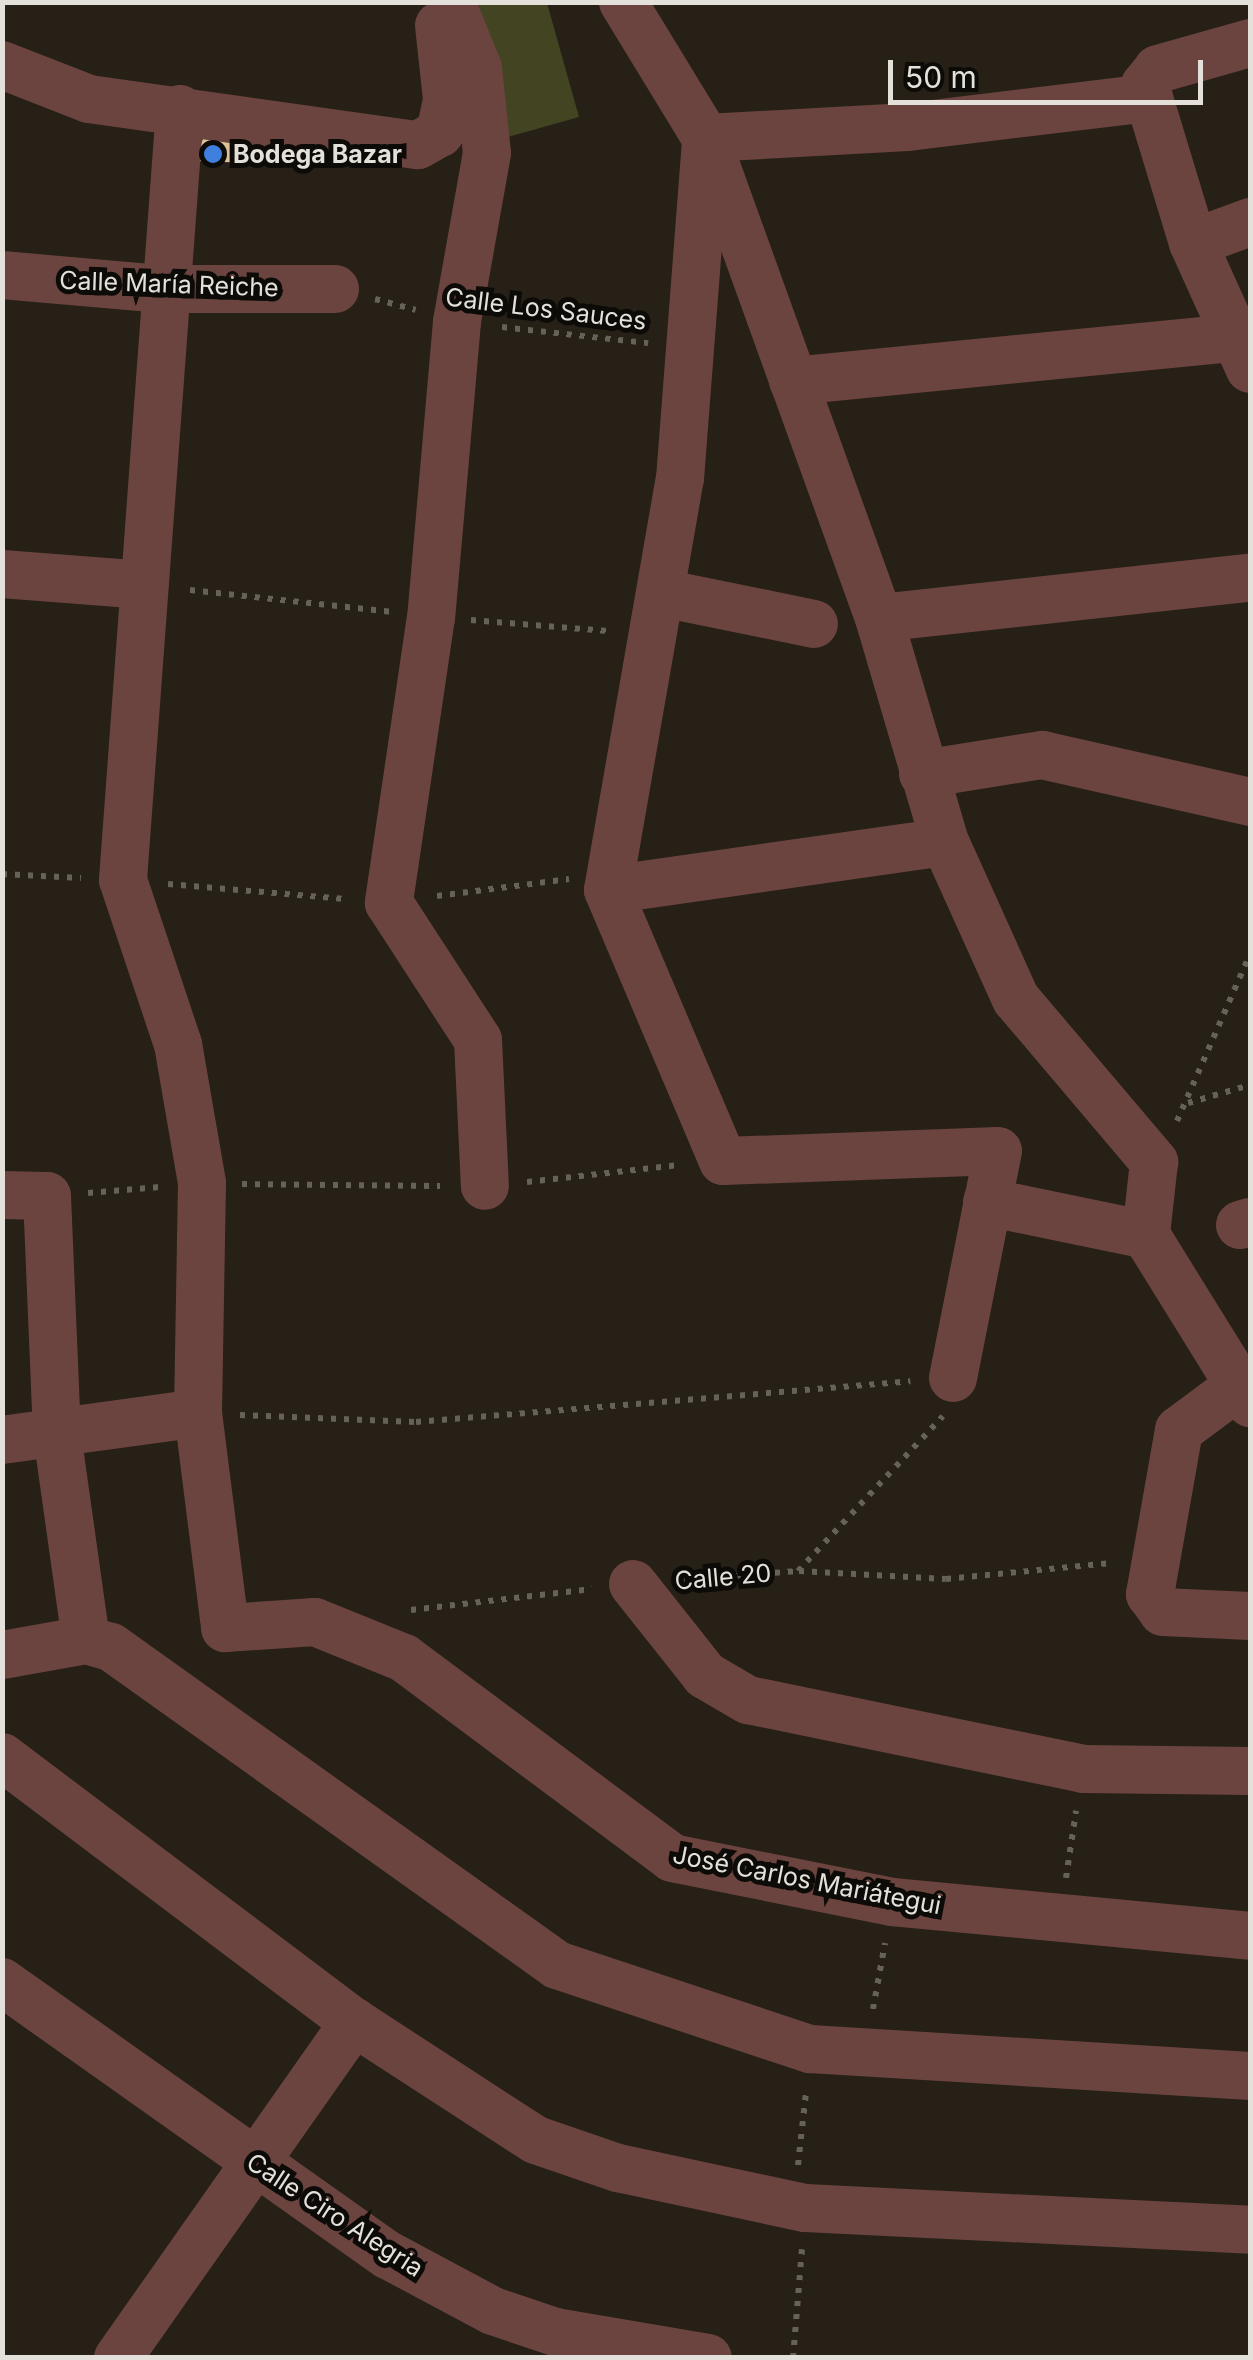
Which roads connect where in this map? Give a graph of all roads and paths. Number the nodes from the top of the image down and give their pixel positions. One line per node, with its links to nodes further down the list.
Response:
1 (432, 2): 7 (street)
2 (451, 2): 14 (street)
3 (623, 2): 8 (street)
4 (1250, 43): 6 (street)
5 (2, 65): 7 (street)
6 (1149, 98): 8 (street); 10 (street)
7 (180, 109): 12 (street)
8 (706, 138): 15 (street); 17 (street)
9 (1250, 222): 10 (street)
10 (1193, 243): 16 (street)
11 (2, 275): 12 (street, Calle María Reiche)
12 (163, 289): 13 (street, Calle María Reiche); 20 (street)
13 (335, 289): 14 (path, Calle Los Sauces)
14 (457, 322): 15 (path, Calle Los Sauces); 22 (street)
15 (694, 348): 21 (street)
16 (1242, 354): 17 (street)
17 (793, 381): 23 (street)
18 (2, 574): 20 (street)
19 (1250, 578): 23 (street)
20 (145, 585): 22 (path); 29 (street)
21 (658, 614): 22 (path); 24 (street); 30 (street)
22 (414, 615): 36 (street)
23 (879, 618): 25 (street)
24 (814, 624)
25 (923, 774): 26 (street); 27 (street)
26 (1250, 802)
27 (945, 842): 30 (street); 34 (street)
28 (2, 874): 29 (path)
29 (122, 880): 35 (street)
30 (608, 890): 38 (street)
31 (1250, 954): 33 (path)
32 (1250, 1085): 33 (path)
33 (1186, 1103): 34 (path)
34 (1154, 1162): 39 (street)
35 (202, 1183): 37 (path); 42 (street)
36 (485, 1186)
37 (25, 1196): 43 (street)
38 (988, 1202): 39 (street); 40 (street)
39 (1146, 1234): 41 (street)
40 (953, 1378): 42 (path); 46 (path, Calle 20)
41 (1244, 1395): 45 (street)
42 (198, 1413): 43 (street); 55 (street, José Carlos Mariátegui)
43 (57, 1434): 44 (street); 50 (street)
44 (2, 1440)
45 (1156, 1559): 46 (path); 49 (street)
46 (798, 1570): 47 (path, Calle 20)
47 (633, 1584): 48 (path, Calle 20); 53 (street)
48 (390, 1613)
49 (1250, 1616)
50 (98, 1643): 51 (street); 60 (street)
51 (2, 1655)
52 (2, 1757): 59 (street)
53 (1083, 1768): 54 (street); 56 (path)
54 (1250, 1771)
55 (892, 1902): 56 (street, José Carlos Mariátegui); 61 (path)
56 (1059, 1924): 57 (street, José Carlos Mariátegui)
57 (1250, 1936)
58 (2, 1982): 63 (street, Calle Ciro Alegria)
59 (354, 2022): 63 (street); 64 (street)
60 (810, 2050): 61 (street); 64 (path)
61 (864, 2057): 62 (street)
62 (1250, 2076)
63 (250, 2160): 66 (street); 67 (street, Calle Ciro Alegria)
64 (800, 2207): 65 (street); 68 (path)
65 (1250, 2230)
66 (118, 2358)
67 (708, 2358)
68 (794, 2358)

